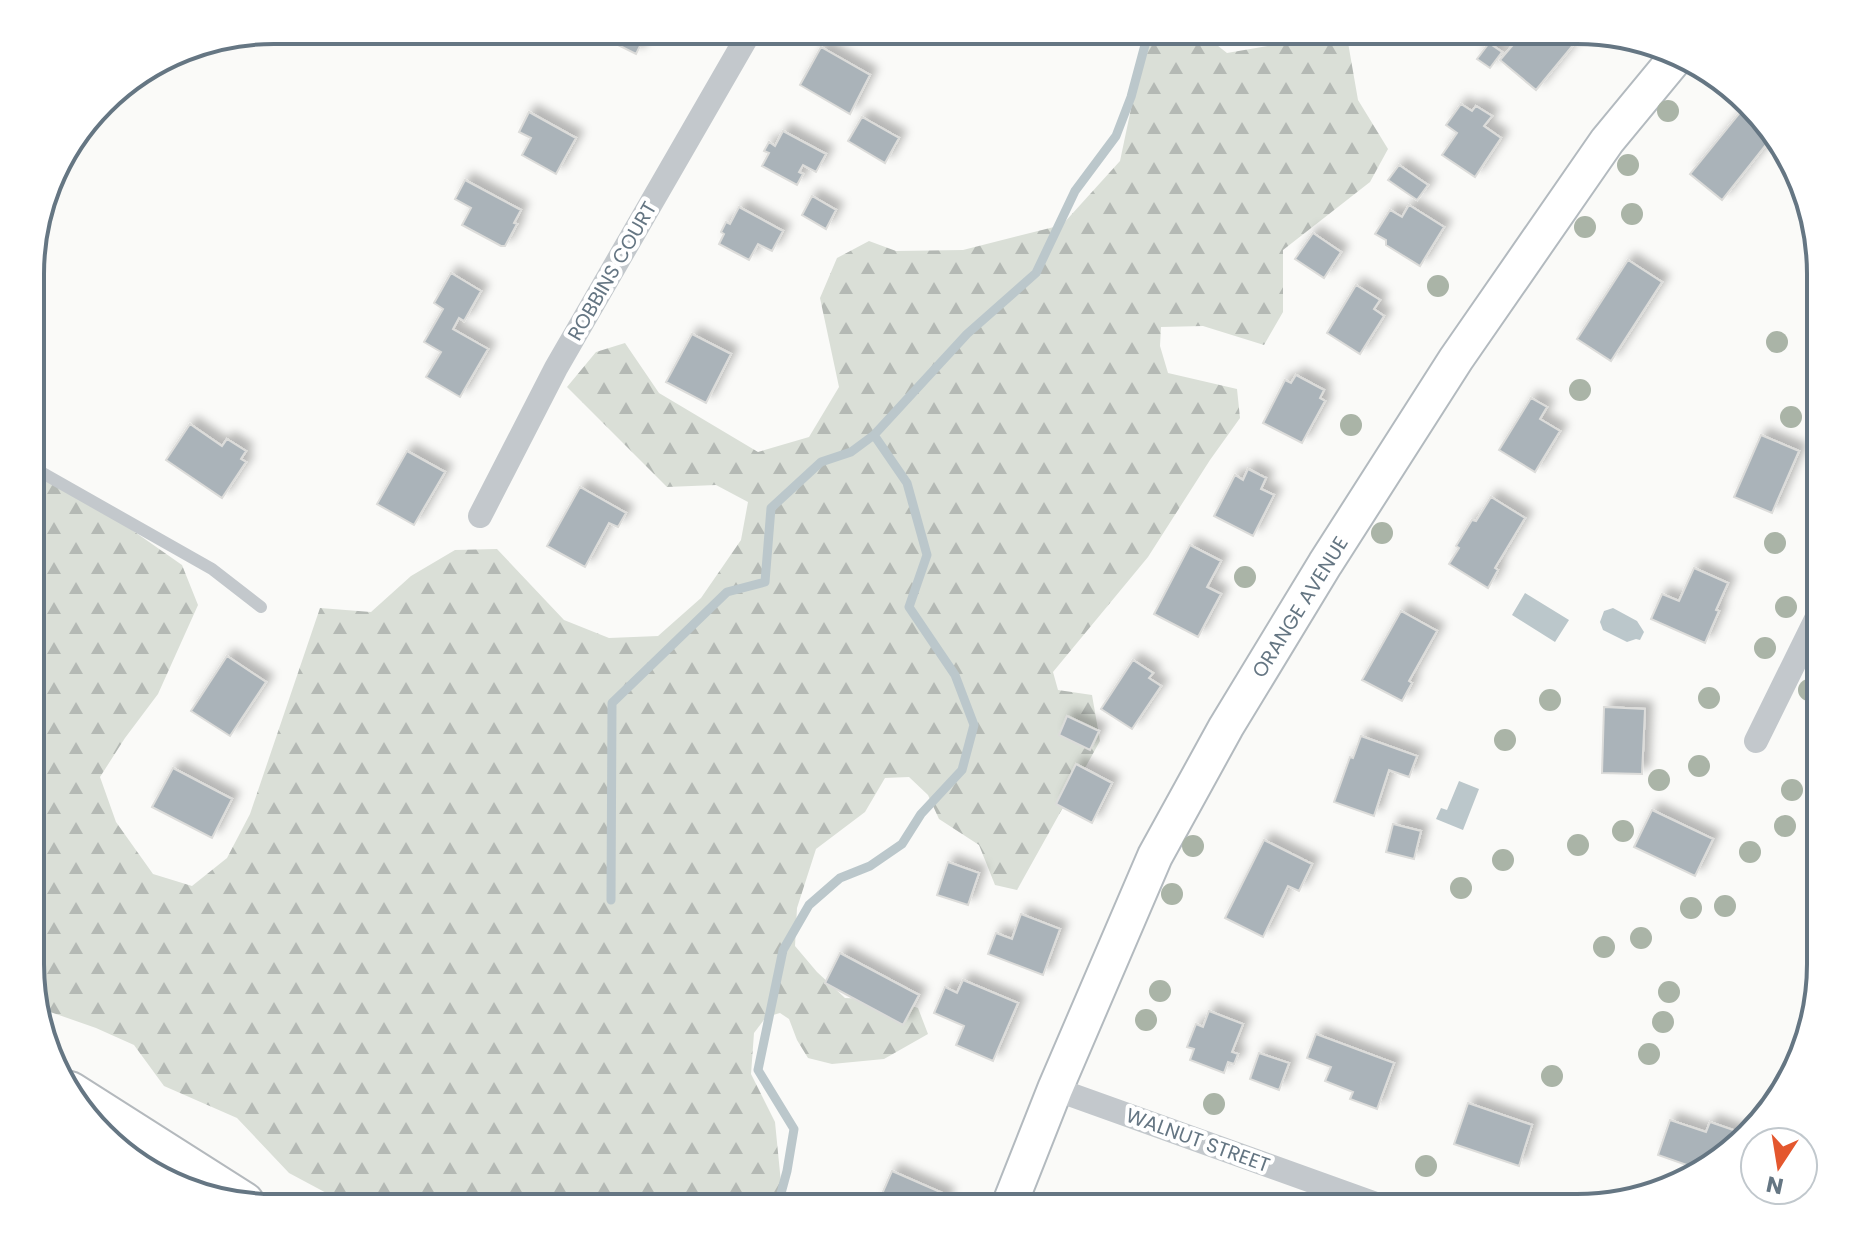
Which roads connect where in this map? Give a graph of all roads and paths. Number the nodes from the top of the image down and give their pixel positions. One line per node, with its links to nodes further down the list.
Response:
1 (743, 44): 4 (street, ROBBINS COURT)
2 (1670, 64): 8 (main road, ORANGE AVENUE)
3 (44, 474): 5 (lane)
4 (480, 516)
5 (261, 607)
6 (1807, 637): 7 (street)
7 (1756, 741)
8 (1055, 1089): 11 (main road, ORANGE AVENUE); 12 (street, WALNUT STREET)
9 (99, 1113): 10 (highway)
10 (213, 1186)
11 (1014, 1194)
12 (1348, 1194)

